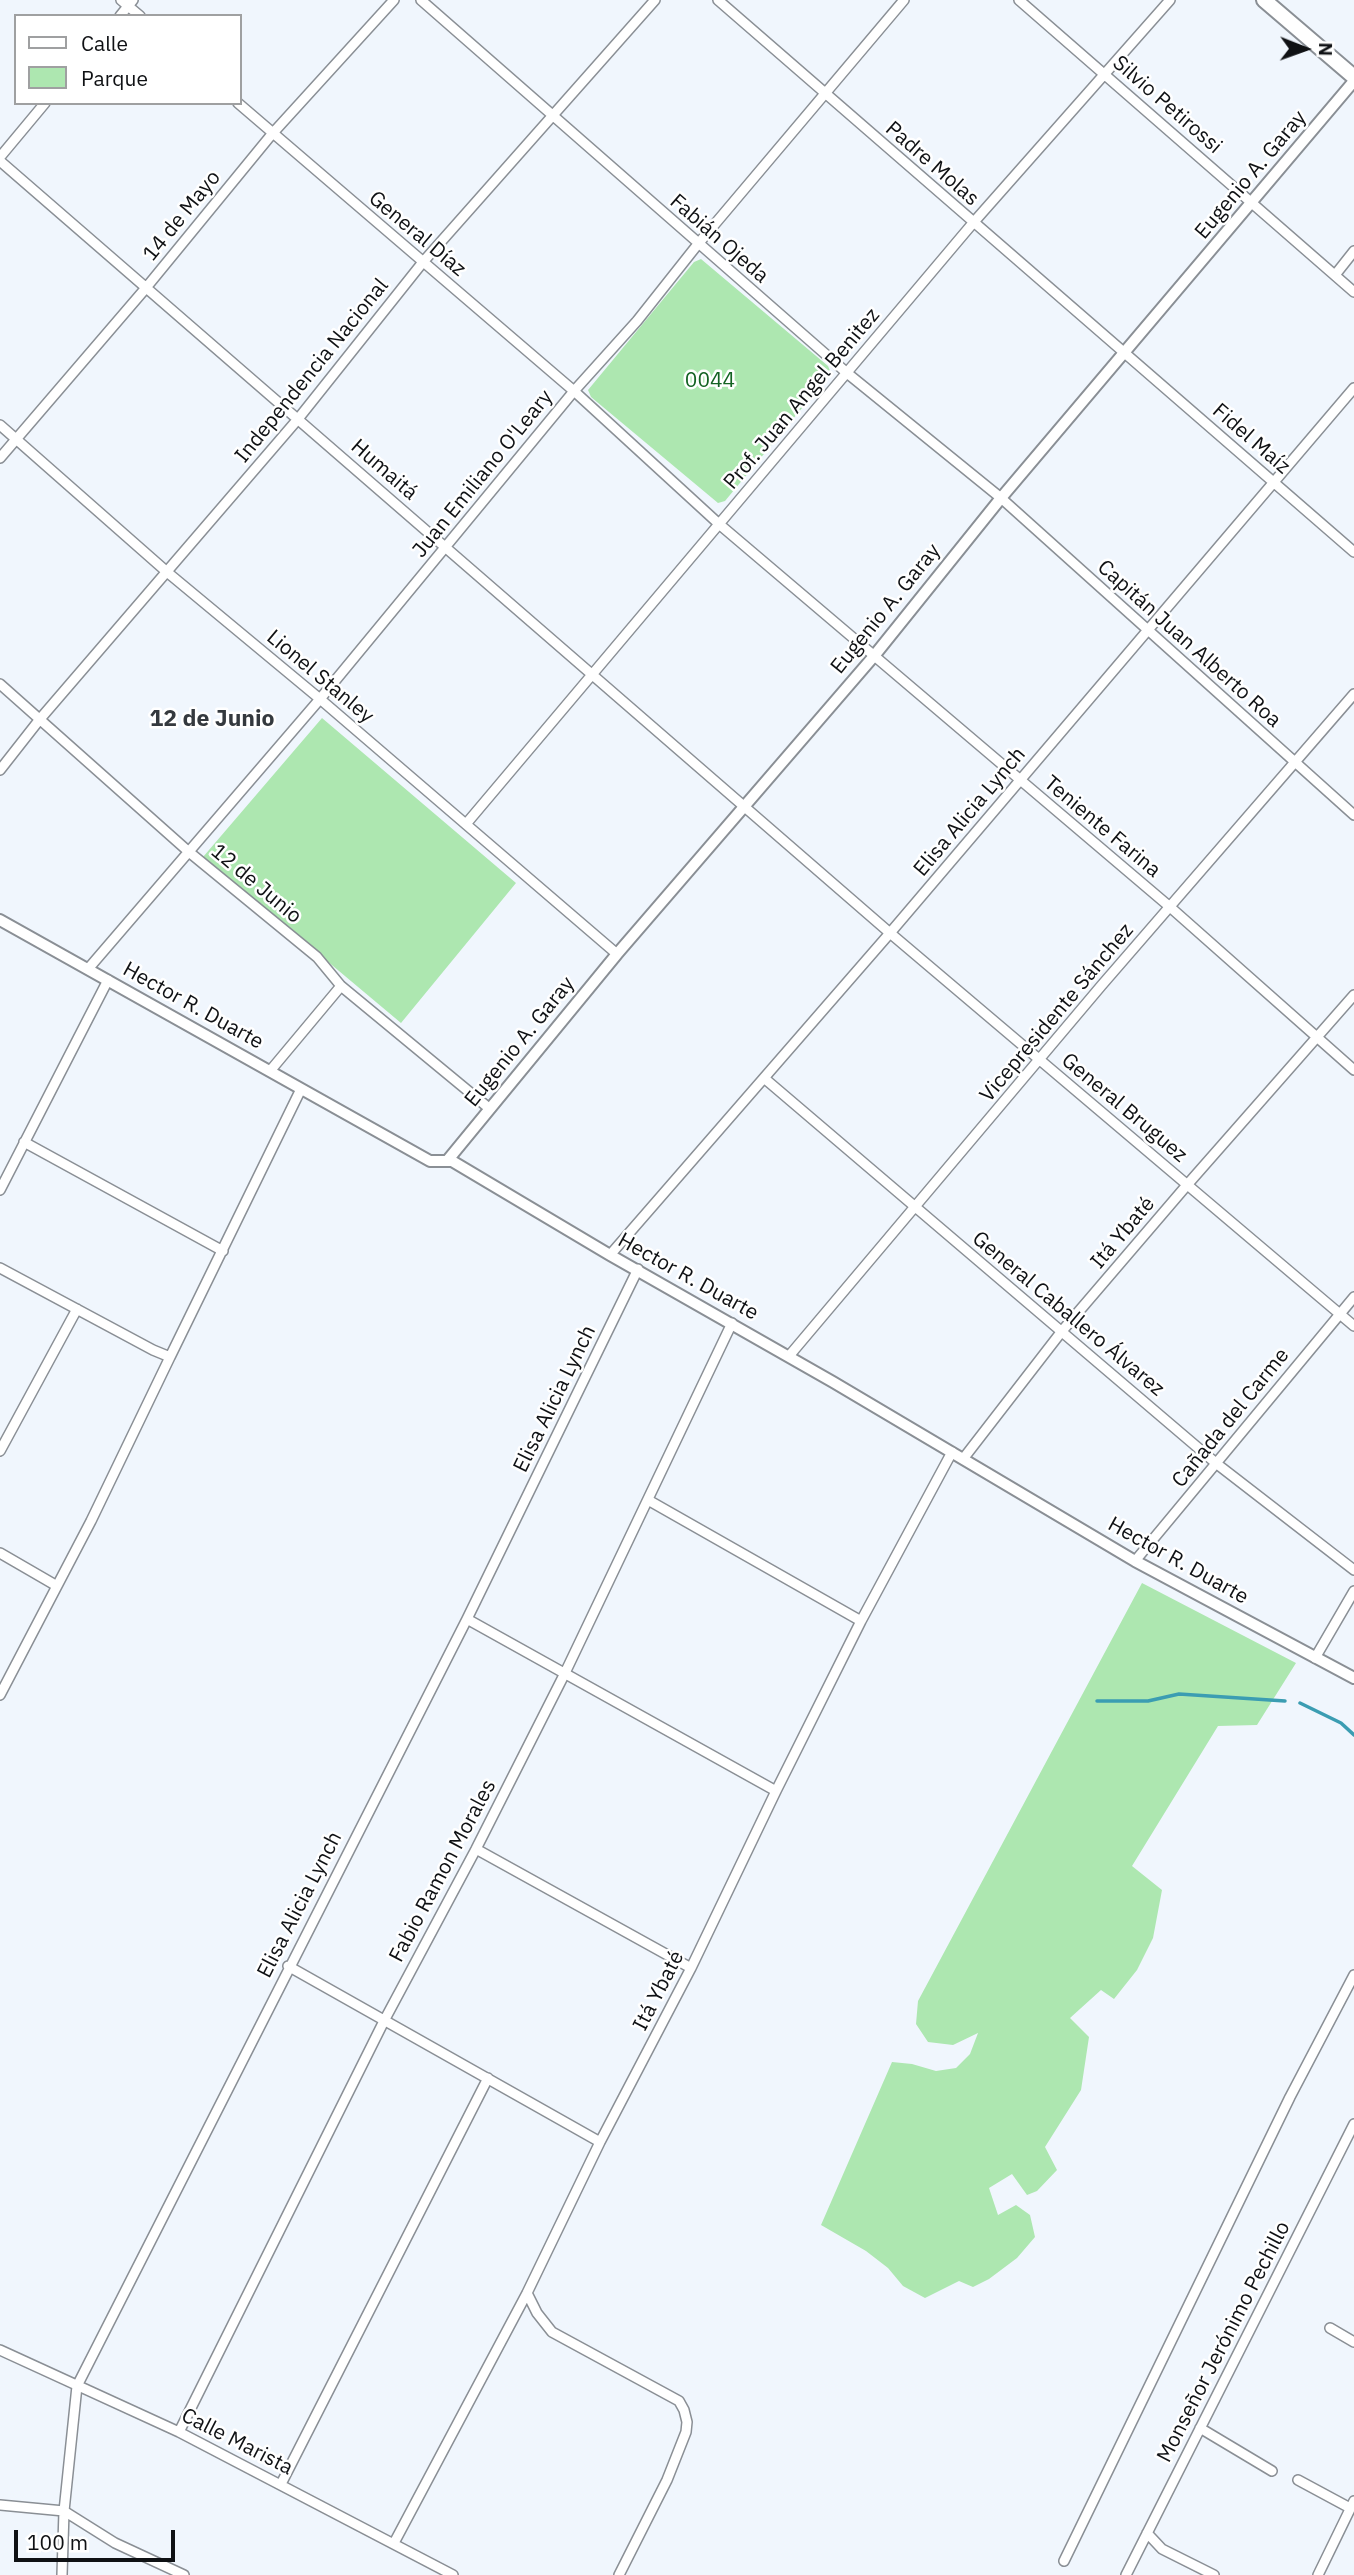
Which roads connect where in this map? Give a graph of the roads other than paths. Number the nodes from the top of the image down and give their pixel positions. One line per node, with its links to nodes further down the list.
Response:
1 (394, 0): 15 (street, 14 de Mayo)
2 (421, 0): 14 (street, Fabián Ojeda)
3 (655, 0): 14 (street, Independencia Nacional)
4 (718, 0): 11 (street, Padre Molas)
5 (904, 0): 11 (street, Juan Emiliano O'Leary)
6 (1019, 0): 9 (street, Silvio Petirossi)
7 (1170, 0): 9 (street, Prof. Juan Angel Benitez)
8 (1264, 0): 10 (highway)
9 (1105, 74): 17 (street, Silvio Petirossi); 18 (street, Prof. Juan Angel Benitez)
10 (1354, 79): 17 (street, Eugenio A. Garay)
11 (825, 93): 18 (street, Padre Molas); 19 (street, Juan Emiliano O'Leary)
12 (43, 105): 16 (street)
13 (240, 105): 15 (street, General Díaz)
14 (552, 116): 19 (street, Fabián Ojeda); 21 (street, Independencia Nacional)
15 (272, 134): 21 (street, General Díaz); 23 (street, 14 de Mayo)
16 (0, 159): 23 (street, Humaitá)
17 (1252, 203): 22 (street, Silvio Petirossi); 25 (street, Eugenio A. Garay)
18 (973, 223): 25 (street, Padre Molas); 26 (street, Prof. Juan Angel Benitez)
19 (698, 244): 26 (street, Fabián Ojeda); 28 (street, Juan Emiliano O'Leary)
20 (1354, 251): 22 (street)
21 (423, 262): 28 (street, General Díaz); 29 (street, Independencia Nacional)
22 (1335, 275): 24 (street, Silvio Petirossi)
23 (145, 289): 29 (street, Humaitá); 31 (street, 14 de Mayo)
24 (1354, 292)
25 (1125, 353): 33 (street, Fidel Maíz); 34 (street, Eugenio A. Garay)
26 (847, 373): 34 (street, Fabián Ojeda); 35 (street, Prof. Juan Angel Benitez)
27 (1354, 388): 33 (street, Elisa Alicia Lynch)
28 (574, 391): 35 (street, Teniente Farina); 36 (street, Juan Emiliano O'Leary)
29 (298, 419): 36 (street, Humaitá); 38 (street, Independencia Nacional)
30 (0, 425): 31 (street, Lionel Stanley)
31 (16, 439): 32 (street, 14 de Mayo); 38 (street, Lionel Stanley)
32 (0, 458)
33 (1275, 481): 37 (street, Fidel Maíz); 39 (street, Elisa Alicia Lynch)
34 (1001, 498): 39 (street, Capitán Juan Alberto Roa); 40 (street, Eugenio A. Garay)
35 (719, 524): 40 (street, Teniente Farina); 41 (street, Prof. Juan Angel Benitez)
36 (446, 546): 41 (street, Humaitá); 44 (street, Juan Emiliano O'Leary)
37 (1354, 552)
38 (167, 572): 44 (street, Lionel Stanley); 45 (street, Independencia Nacional)
39 (1147, 631): 46 (street, Capitán Juan Alberto Roa); 48 (street, Elisa Alicia Lynch)
40 (874, 656): 48 (street, Teniente Farina); 49 (street, Eugenio A. Garay)
41 (592, 674): 49 (street, Humaitá); 51 (street, Prof. Juan Angel Benitez)
42 (0, 684): 45 (street, 12 de Junio)
43 (1354, 694): 46 (street, Vicepresidente Sánchez)
44 (320, 699): 51 (street, Lionel Stanley); 52 (street, Juan Emiliano O'Leary)
45 (40, 719): 47 (street, Independencia Nacional); 52 (street, 12 de Junio)
46 (1296, 761): 50 (street, Capitán Juan Alberto Roa); 53 (street, Vicepresidente Sánchez)
47 (0, 769)
48 (1020, 781): 53 (street, Teniente Farina); 55 (street, Elisa Alicia Lynch)
49 (744, 807): 55 (street, General Bruguez); 56 (street, Eugenio A. Garay)
50 (1354, 815)
51 (466, 824): 56 (street, Lionel Stanley)
52 (189, 852): 57 (street, Juan Emiliano O'Leary); 59 (street, 12 de Junio)
53 (1170, 907): 61 (street, Teniente Farina); 62 (street, Vicepresidente Sánchez)
54 (0, 920): 57 (street, Hector R. Duarte)
55 (890, 933): 62 (street, General Bruguez); 65 (street, Elisa Alicia Lynch)
56 (617, 954): 67 (street, Eugenio A. Garay)
57 (88, 969): 58 (street, Hector R. Duarte)
58 (107, 980): 64 (street, Hector R. Duarte); 68 (street)
59 (341, 986): 64 (street); 67 (street, 12 de Junio)
60 (1354, 995): 61 (street, Itá Ybaté)
61 (1317, 1037): 63 (street, Teniente Farina); 70 (street, Itá Ybaté)
62 (1039, 1060): 70 (street, General Bruguez); 72 (street, Vicepresidente Sánchez)
63 (1354, 1070)
64 (270, 1071): 66 (street, Hector R. Duarte)
65 (764, 1078): 72 (street, General Caballero Álvarez); 74 (street, Elisa Alicia Lynch)
66 (301, 1089): 69 (street, Hector R. Duarte); 73 (street)
67 (490, 1109): 69 (street, Eugenio A. Garay)
68 (24, 1142): 71 (street); 73 (street)
69 (447, 1161): 74 (street, Hector R. Duarte)
70 (1186, 1185): 79 (street, General Bruguez); 82 (street, Itá Ybaté)
71 (0, 1190)
72 (915, 1207): 82 (street, General Caballero Álvarez); 83 (street, Vicepresidente Sánchez)
73 (223, 1251): 84 (street)
74 (610, 1255): 76 (street, Hector R. Duarte)
75 (0, 1268): 78 (street)
76 (638, 1269): 80 (street, Hector R. Duarte); 95 (street, Elisa Alicia Lynch)
77 (1354, 1297): 79 (street, Cañada del Carme)
78 (76, 1309): 84 (street); 85 (street)
79 (1339, 1314): 81 (street, General Bruguez); 88 (street, Cañada del Carme)
80 (732, 1323): 83 (street, Hector R. Duarte); 89 (street, Fabio Ramon Morales)
81 (1354, 1326)
82 (1062, 1331): 87 (street, Itá Ybaté); 88 (street, General Caballero Álvarez)
83 (789, 1356): 86 (street, Hector R. Duarte)
84 (170, 1357): 93 (street)
85 (0, 1451)
86 (952, 1452): 87 (street, Hector R. Duarte); 96 (street, Itá Ybaté)
87 (963, 1458): 91 (street, Hector R. Duarte)
88 (1217, 1464): 91 (street, Cañada del Carme); 92 (street, General Caballero Álvarez)
89 (648, 1500): 96 (street); 98 (street, Fabio Ramon Morales)
90 (0, 1553): 93 (street)
91 (1135, 1561): 97 (street, Hector R. Duarte)
92 (1354, 1570)
93 (57, 1586): 100 (street)
94 (1354, 1591): 97 (street)
95 (467, 1619): 98 (street); 103 (street, Elisa Alicia Lynch)
96 (861, 1621): 101 (street, Itá Ybaté)
97 (1315, 1658): 99 (street, Hector R. Duarte)
98 (564, 1675): 101 (street); 102 (street, Fabio Ramon Morales)
99 (1354, 1678)
100 (0, 1695)
101 (776, 1791): 104 (street, Itá Ybaté)
102 (476, 1849): 104 (street); 106 (street, Fabio Ramon Morales)
103 (288, 1966): 106 (street); 114 (street, Elisa Alicia Lynch)
104 (691, 1968): 109 (street, Itá Ybaté)
105 (1354, 1975): 125 (street)
106 (384, 2021): 107 (street); 116 (street, Fabio Ramon Morales)
107 (488, 2078): 109 (street); 119 (street)
108 (1354, 2124): 115 (street, Monseñor Jerónimo Pechillo)
109 (600, 2142): 110 (street, Itá Ybaté)
110 (527, 2293): 124 (street, Itá Ybaté); 129 (street)
111 (1330, 2328): 112 (street)
112 (1354, 2342)
113 (0, 2350): 114 (street, Calle Marista)
114 (76, 2386): 116 (street, Calle Marista); 122 (street, Elisa Alicia Lynch)
115 (1200, 2428): 117 (street); 123 (street, Monseñor Jerónimo Pechillo)
116 (179, 2432): 119 (street, Calle Marista)
117 (1272, 2471)
118 (1298, 2480): 121 (street)
119 (281, 2484): 124 (street, Calle Marista)
120 (0, 2505): 122 (street)
121 (1352, 2505): 132 (street)
122 (64, 2511): 126 (street, Elisa Alicia Lynch); 127 (street)
123 (1147, 2533): 130 (street, Monseñor Jerónimo Pechillo); 131 (street)
124 (394, 2543): 128 (street, Calle Marista)
125 (1064, 2561)
126 (62, 2575)
127 (184, 2575)
128 (453, 2575)
129 (619, 2575)
130 (1126, 2575)
131 (1214, 2575)
132 (1318, 2575)

